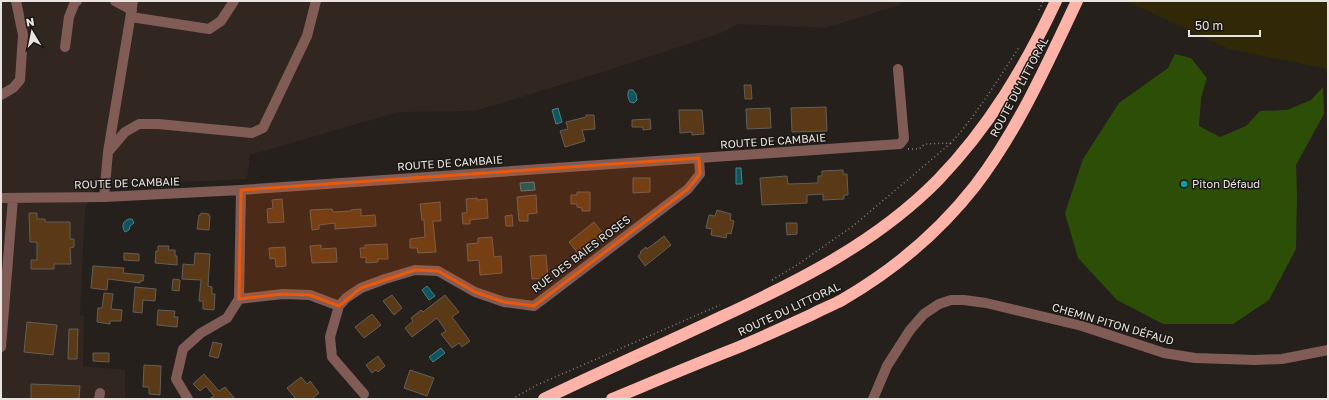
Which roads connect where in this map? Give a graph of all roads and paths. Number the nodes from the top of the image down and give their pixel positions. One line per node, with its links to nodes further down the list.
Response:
1 (16, 1): 12 (street)
2 (77, 1): 10 (street)
3 (115, 1): 8 (street)
4 (234, 1): 8 (street)
5 (316, 1): 15 (street)
6 (1056, 1): 31 (highway, ROUTE DU LITTORAL)
7 (1077, 1): 32 (highway, ROUTE DU LITTORAL)
8 (132, 10): 15 (street)
9 (1023, 42): 13 (path)
10 (64, 47)
11 (898, 69): 14 (street)
12 (1, 95)
13 (952, 143): 14 (path); 21 (path)
14 (900, 144): 16 (street, ROUTE DE CAMBAIE)
15 (108, 152): 18 (street)
16 (699, 158): 17 (street, ROUTE DE CAMBAIE); 24 (street, RUE DES BAIES ROSES)
17 (241, 190): 18 (street, ROUTE DE CAMBAIE); 22 (street)
18 (104, 197): 20 (street, ROUTE DE CAMBAIE)
19 (1, 198): 20 (street, ROUTE DE CAMBAIE)
20 (13, 198): 25 (street)
21 (770, 281)
22 (239, 299): 24 (street); 29 (street)
23 (720, 305): 30 (path)
24 (339, 306): 28 (street)
25 (2, 327): 26 (street)
26 (1, 347)
27 (1328, 350): 33 (street, CHEMIN PITON DÉFAUD)
28 (364, 394)
29 (188, 399)
30 (512, 399)
31 (544, 399)
32 (612, 399)
33 (873, 399)

